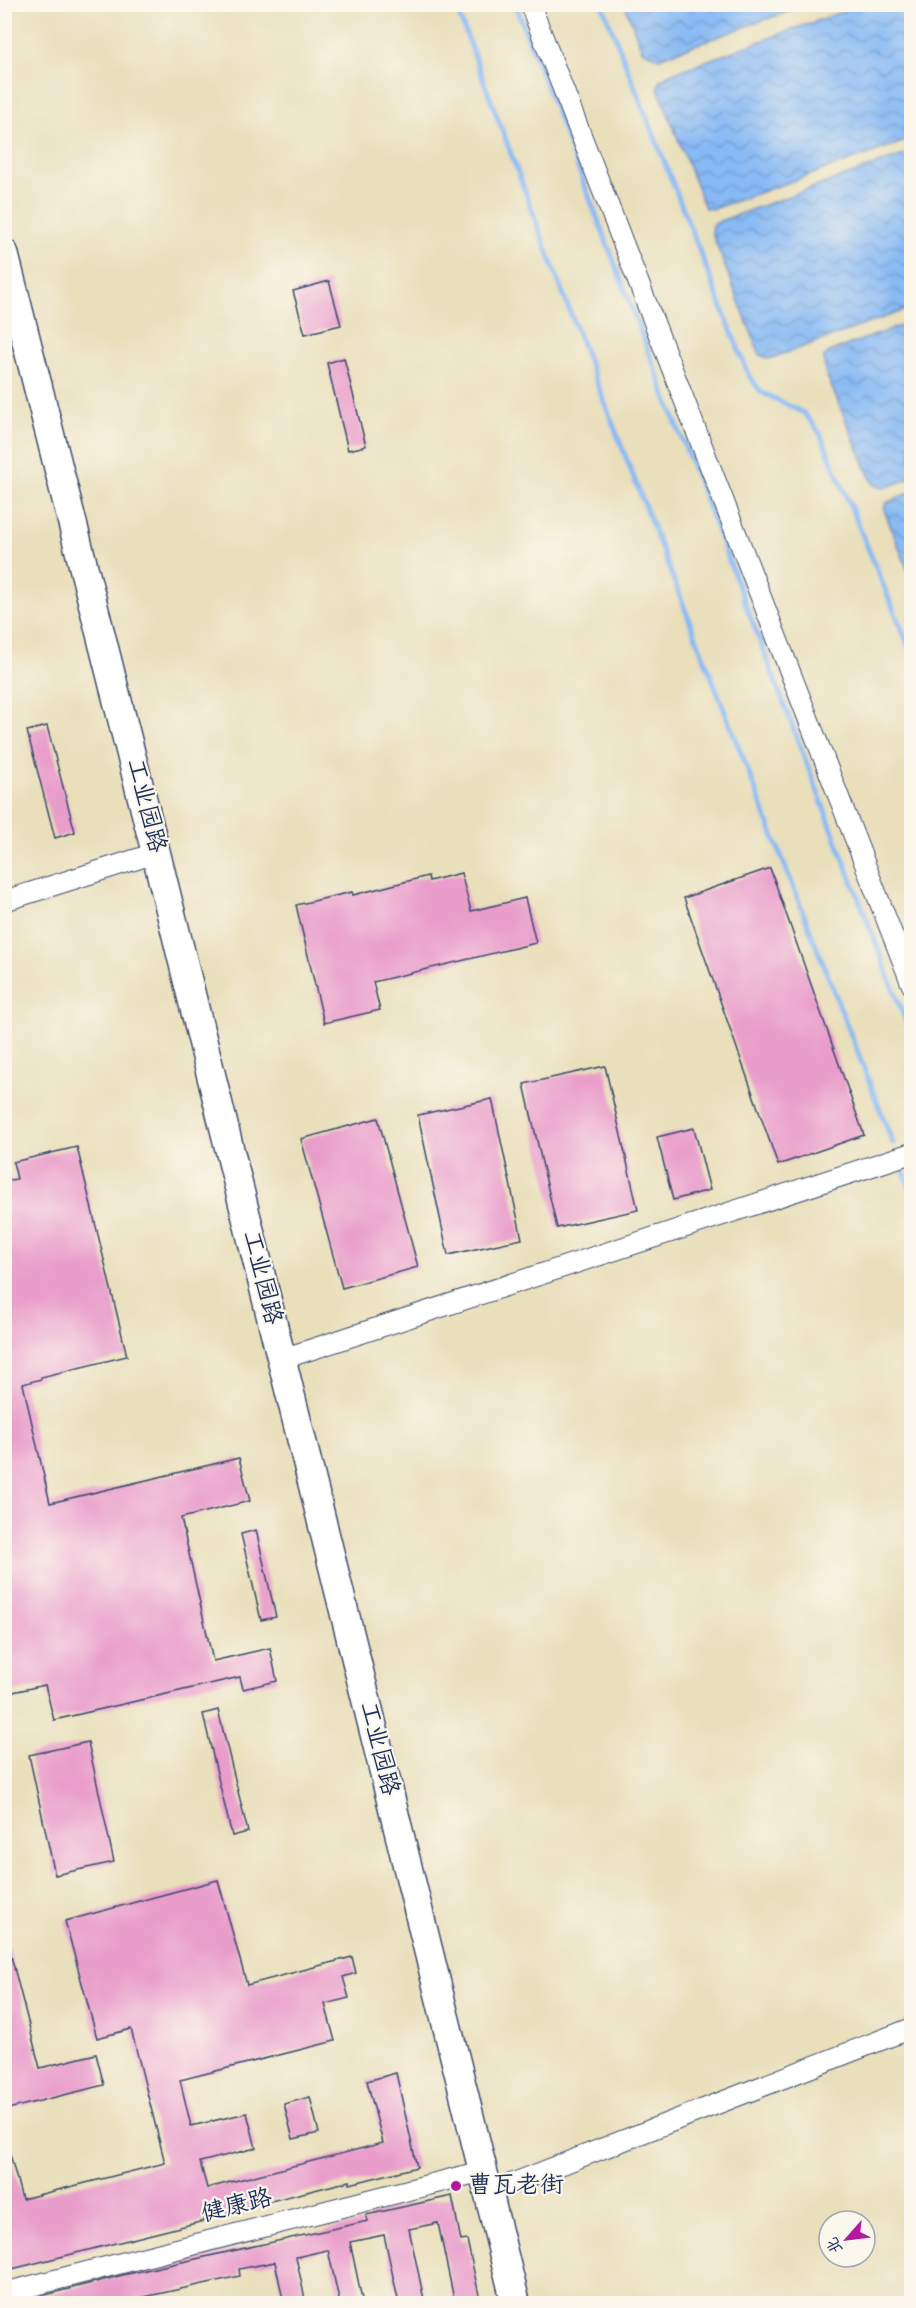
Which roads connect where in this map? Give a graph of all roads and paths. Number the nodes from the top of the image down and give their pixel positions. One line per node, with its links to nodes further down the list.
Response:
1 (530, 4): 5 (street)
2 (4, 253): 3 (street, 工业园路)
3 (156, 853): 4 (street); 7 (street, 工业园路)
4 (4, 901)
5 (912, 985)
6 (912, 1153): 7 (street)
7 (282, 1359): 9 (street, 工业园路)
8 (912, 2028): 9 (street, 健康路)
9 (485, 2182): 10 (street, 健康路); 11 (street, 工业园路)
10 (4, 2293)
11 (516, 2304)

